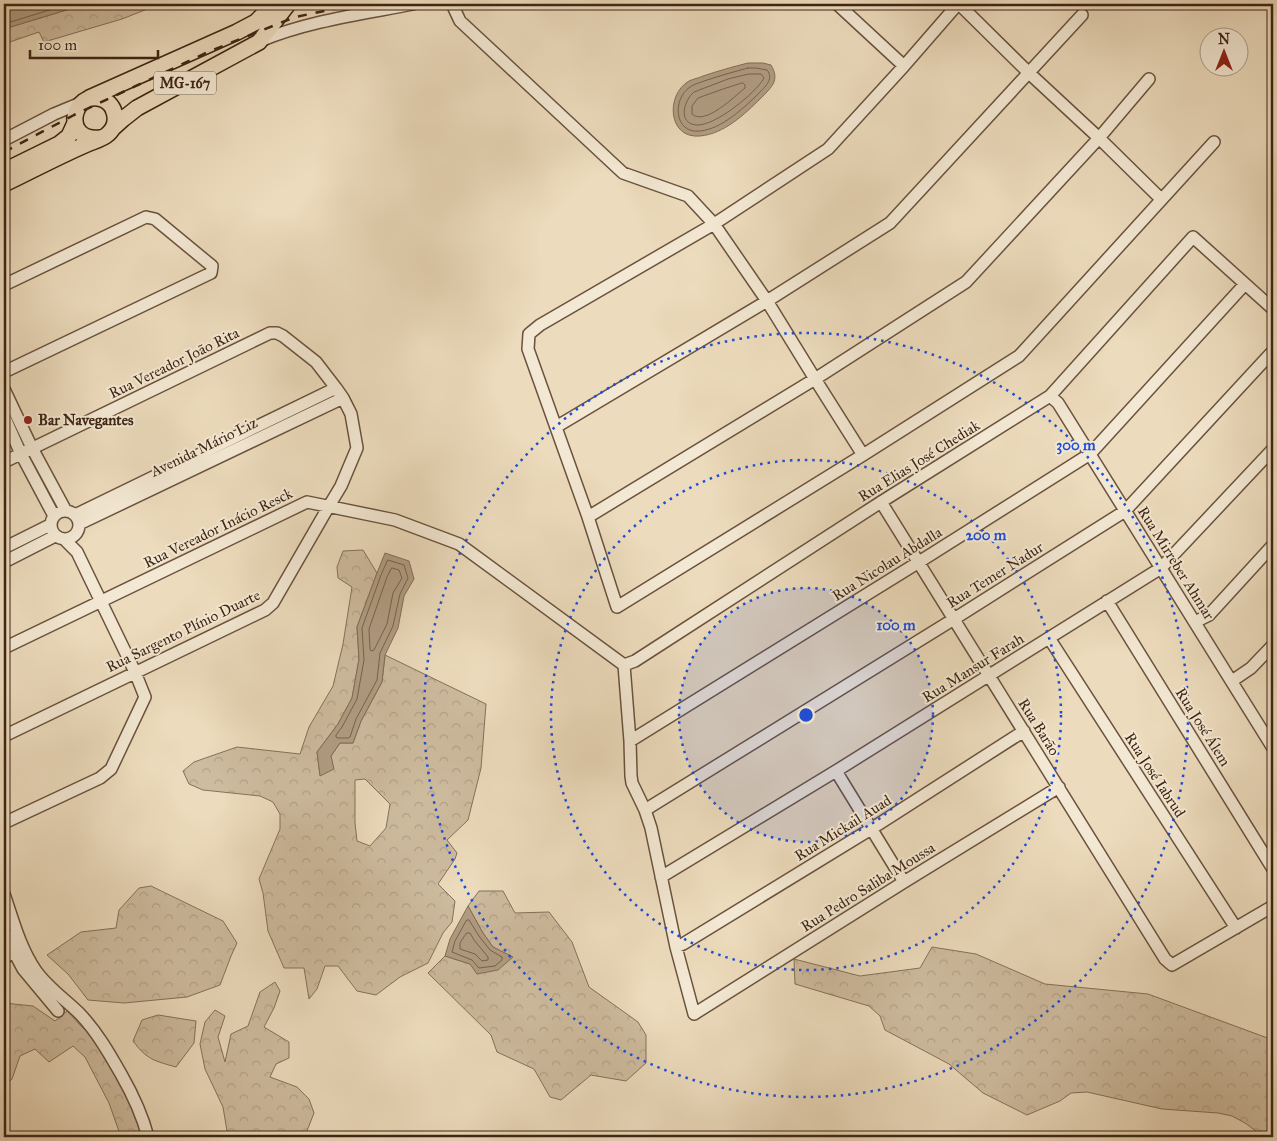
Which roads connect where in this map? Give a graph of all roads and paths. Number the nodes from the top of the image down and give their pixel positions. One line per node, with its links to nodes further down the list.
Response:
1 (273, 4): 12 (main road)
2 (288, 4): 8 (main road, MG-167)
3 (413, 4): 8 (street)
4 (452, 4): 22 (street)
5 (837, 4): 9 (street)
6 (958, 4): 9 (street); 10 (street)
7 (1082, 15): 10 (street)
8 (260, 42): 14 (main road, MG-167)
9 (904, 66): 22 (street)
10 (1029, 73): 16 (street); 25 (street)
11 (1149, 79): 16 (street)
12 (84, 101): 13 (main road); 14 (main road); 17 (street)
13 (75, 123): 15 (main road); 19 (main road)
14 (113, 128): 15 (main road, MG-167)
15 (100, 138): 20 (main road, MG-167)
16 (1099, 138): 21 (street); 30 (street)
17 (4, 140)
18 (1214, 142): 21 (street)
19 (4, 171)
20 (4, 184)
21 (1162, 198): 40 (street)
22 (714, 224): 25 (street); 35 (street)
23 (1245, 284): 26 (street); 33 (street, Rua Elias José Chediak); 39 (street, Rua Nicolau Abdalla)
24 (4, 285): 29 (street)
25 (767, 301): 30 (street); 35 (street)
26 (1273, 309)
27 (277, 333): 32 (street, Rua Sargento Plínio Duarte); 36 (street, Rua Vereador João Rita)
28 (1273, 351): 44 (street, Rua Temer Nadur)
29 (4, 372)
30 (815, 379): 40 (street); 45 (street)
31 (4, 389): 36 (street)
32 (339, 393): 43 (street, Rua Sargento Plínio Duarte); 47 (street, Avenida Mário Liz)
33 (1050, 396): 39 (street, Rua Mirreber Ahmar); 42 (street, Rua Elias José Chediak)
34 (4, 416): 38 (street)
35 (556, 427): 45 (street)
36 (32, 448): 38 (street, Rua Vereador João Rita); 47 (street)
37 (1273, 449): 54 (street, Rua Mansur Farah)
38 (21, 454): 41 (street, Rua Vereador João Rita); 46 (street)
39 (1090, 454): 44 (street, Rua Mirreber Ahmar); 53 (street, Rua Nicolau Abdalla)
40 (863, 455): 45 (street)
41 (4, 462)
42 (882, 502): 53 (street, Rua Barão); 62 (street, Rua Elias José Chediak)
43 (329, 506): 55 (street, Rua Vereador Inácio Resck); 62 (street, Rua Vereador Inácio Resck); 63 (street, Rua Sargento Plínio Duarte)
44 (1125, 511): 54 (street, Rua Mirreber Ahmar); 57 (street, Rua Temer Nadur)
45 (588, 517)
46 (52, 520): 47 (street); 48 (street); 50 (street)
47 (74, 521): 48 (street); 51 (street)
48 (60, 538): 51 (street); 52 (street)
49 (1273, 545): 58 (street)
50 (4, 548)
51 (77, 552): 55 (street)
52 (4, 562)
53 (919, 562): 57 (street, Rua Barão); 68 (street, Rua Nicolau Abdalla)
54 (1161, 568): 56 (street, Rua Mansur Farah); 58 (street, Rua Mirreber Ahmar)
55 (102, 601): 61 (street, Rua Vereador Inácio Resck); 63 (street)
56 (1107, 601): 59 (street, Rua Mansur Farah); 75 (street, Rua José Álem)
57 (954, 619): 64 (street, Rua Barão); 72 (street, Rua Temer Nadur)
58 (1194, 622): 65 (street, Rua Mirreber Ahmar)
59 (1049, 638): 64 (street, Rua Mansur Farah); 81 (street, Rua José Iabrud)
60 (1273, 645): 65 (street)
61 (4, 648)
62 (624, 665): 68 (street)
63 (135, 672): 67 (street, Rua Sargento Plínio Duarte); 73 (street)
64 (989, 675): 66 (street, Rua Barão); 70 (street, Rua Mansur Farah)
65 (1232, 682): 69 (street, Rua Mirreber Ahmar)
66 (1024, 731): 71 (street, Rua Barão); 74 (street, Rua Mickail Auad)
67 (4, 736)
68 (630, 741): 72 (street)
69 (1273, 748)
70 (836, 771): 74 (street); 76 (street, Rua Mansur Farah)
71 (1059, 787): 77 (street, Rua Pedro Saliba Moussa); 81 (street, Rua Barão)
72 (644, 810): 76 (street)
73 (4, 823)
74 (871, 829): 77 (street); 83 (street, Rua Mickail Auad)
75 (1273, 869)
76 (661, 877): 83 (street)
77 (904, 882): 83 (street, Rua Pedro Saliba Moussa)
78 (4, 894): 82 (street)
79 (1273, 906): 81 (street)
80 (4, 924): 82 (street)
81 (1236, 928)
82 (16, 945): 84 (street); 85 (street); 86 (street)
83 (676, 947)
84 (4, 959)
85 (58, 1011)
86 (148, 1137)

